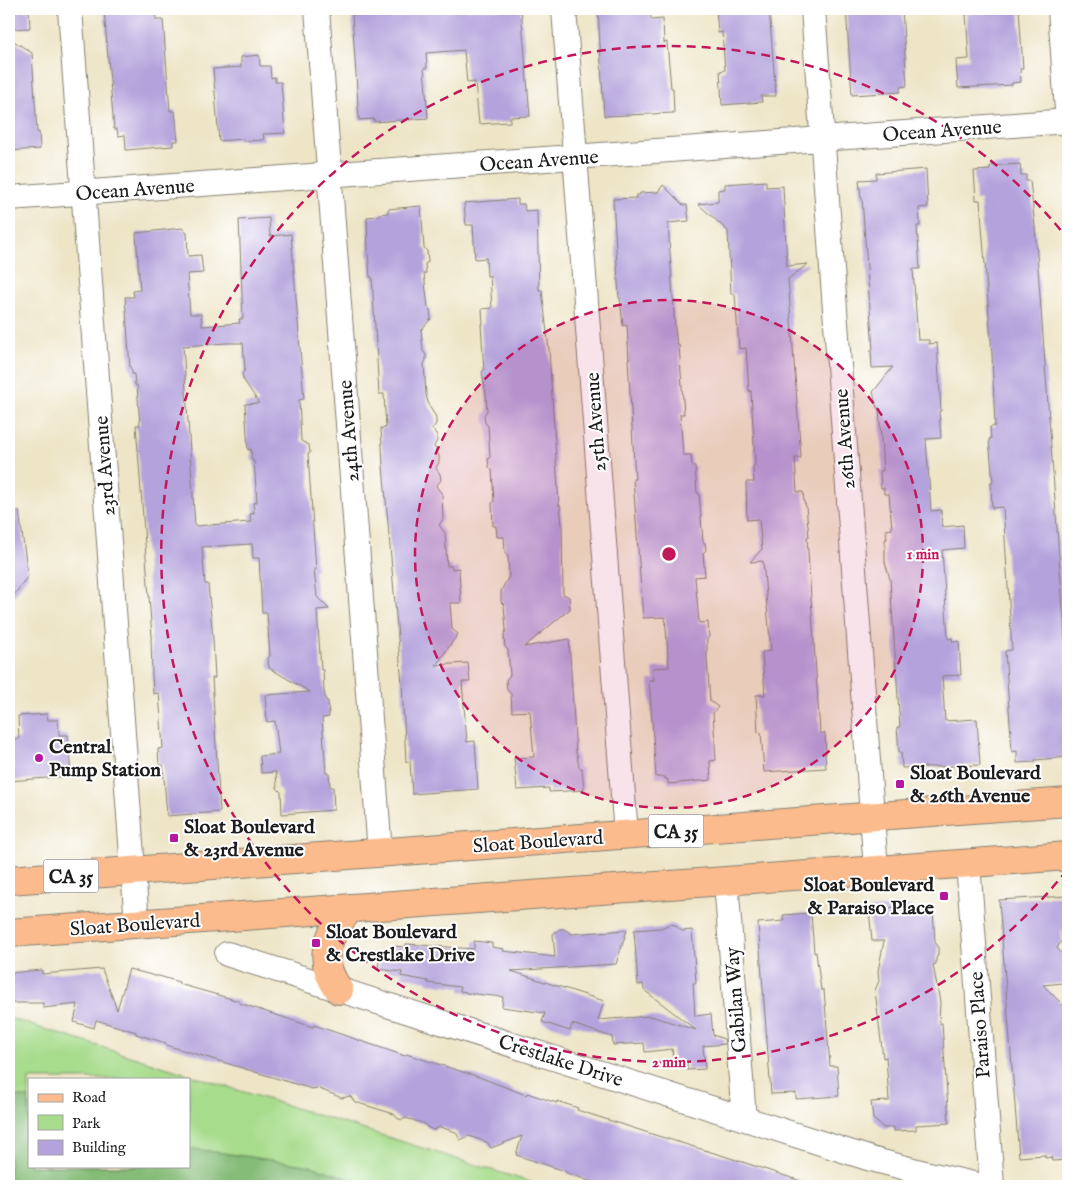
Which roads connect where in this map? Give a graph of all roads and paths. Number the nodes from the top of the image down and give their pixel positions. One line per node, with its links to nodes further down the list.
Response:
1 (70, 9): 10 (street, 23rd Avenue)
2 (317, 9): 9 (street, 24th Avenue)
3 (564, 9): 8 (street, 25th Avenue)
4 (813, 9): 7 (street, 26th Avenue)
5 (1060, 9): 6 (street)
6 (1068, 122): 7 (street, Ocean Avenue)
7 (822, 139): 8 (street, Ocean Avenue); 13 (street, 26th Avenue)
8 (576, 157): 9 (street, Ocean Avenue); 14 (street, 25th Avenue)
9 (329, 175): 10 (street, Ocean Avenue); 15 (street, 24th Avenue)
10 (83, 193): 11 (street, Ocean Avenue); 19 (street, 23rd Avenue)
11 (9, 198)
12 (1068, 802): 13 (main road, Sloat Boulevard / CA 35)
13 (872, 817): 14 (main road, Sloat Boulevard / CA 35); 18 (street, 26th Avenue)
14 (626, 835): 15 (main road, Sloat Boulevard / CA 35)
15 (380, 853): 19 (main road, Sloat Boulevard / CA 35)
16 (1068, 856): 17 (main road, Sloat Boulevard)
17 (968, 863): 18 (main road, Sloat Boulevard); 29 (street, Paraiso Place)
18 (876, 870): 21 (main road, Sloat Boulevard)
19 (133, 871): 20 (main road, Sloat Boulevard / CA 35); 23 (street, 23rd Avenue)
20 (9, 880)
21 (726, 881): 22 (main road, Sloat Boulevard); 27 (street, Gabilan Way)
22 (350, 908): 23 (main road, Sloat Boulevard); 26 (main road)
23 (137, 924): 24 (main road, Sloat Boulevard)
24 (9, 933)
25 (227, 954): 26 (street, Crestlake Drive)
26 (340, 990): 27 (street, Crestlake Drive)
27 (744, 1118): 28 (street, Crestlake Drive)
28 (982, 1186)
29 (992, 1186)

